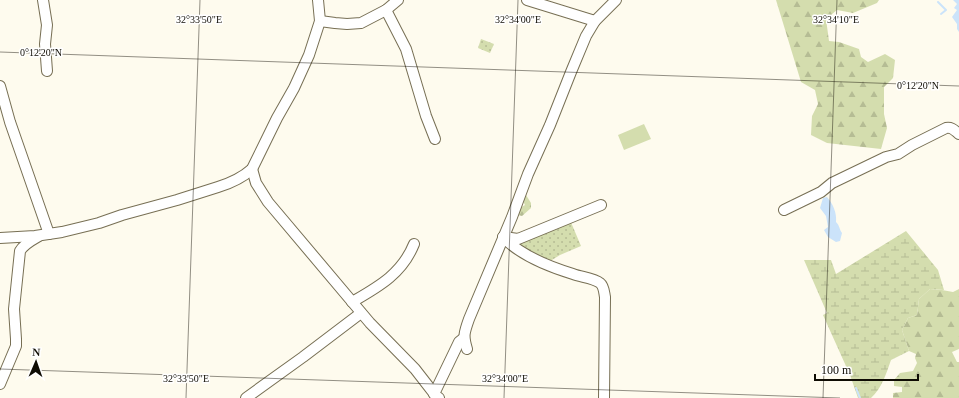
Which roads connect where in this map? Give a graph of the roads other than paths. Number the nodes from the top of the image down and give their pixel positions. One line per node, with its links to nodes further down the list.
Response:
1 (43, 0): 9 (street)
2 (318, 0): 7 (street)
3 (398, 0): 6 (street)
4 (527, 0): 8 (street)
5 (616, 0): 8 (street)
6 (386, 10): 7 (street); 12 (street)
7 (320, 21): 13 (street)
8 (595, 21): 17 (street)
9 (47, 71)
10 (0, 86): 16 (street)
11 (959, 134): 15 (street)
12 (435, 140)
13 (252, 169): 16 (street); 20 (street)
14 (601, 205): 17 (street)
15 (784, 210)
16 (44, 235): 18 (street); 24 (street)
17 (503, 237): 22 (street); 27 (street)
18 (0, 238)
19 (414, 244): 20 (street)
20 (352, 302): 21 (street)
21 (361, 313): 25 (street); 26 (street)
22 (464, 338): 23 (street); 25 (street)
23 (467, 349)
24 (0, 384)
25 (436, 396)
26 (246, 398)
27 (604, 398)

